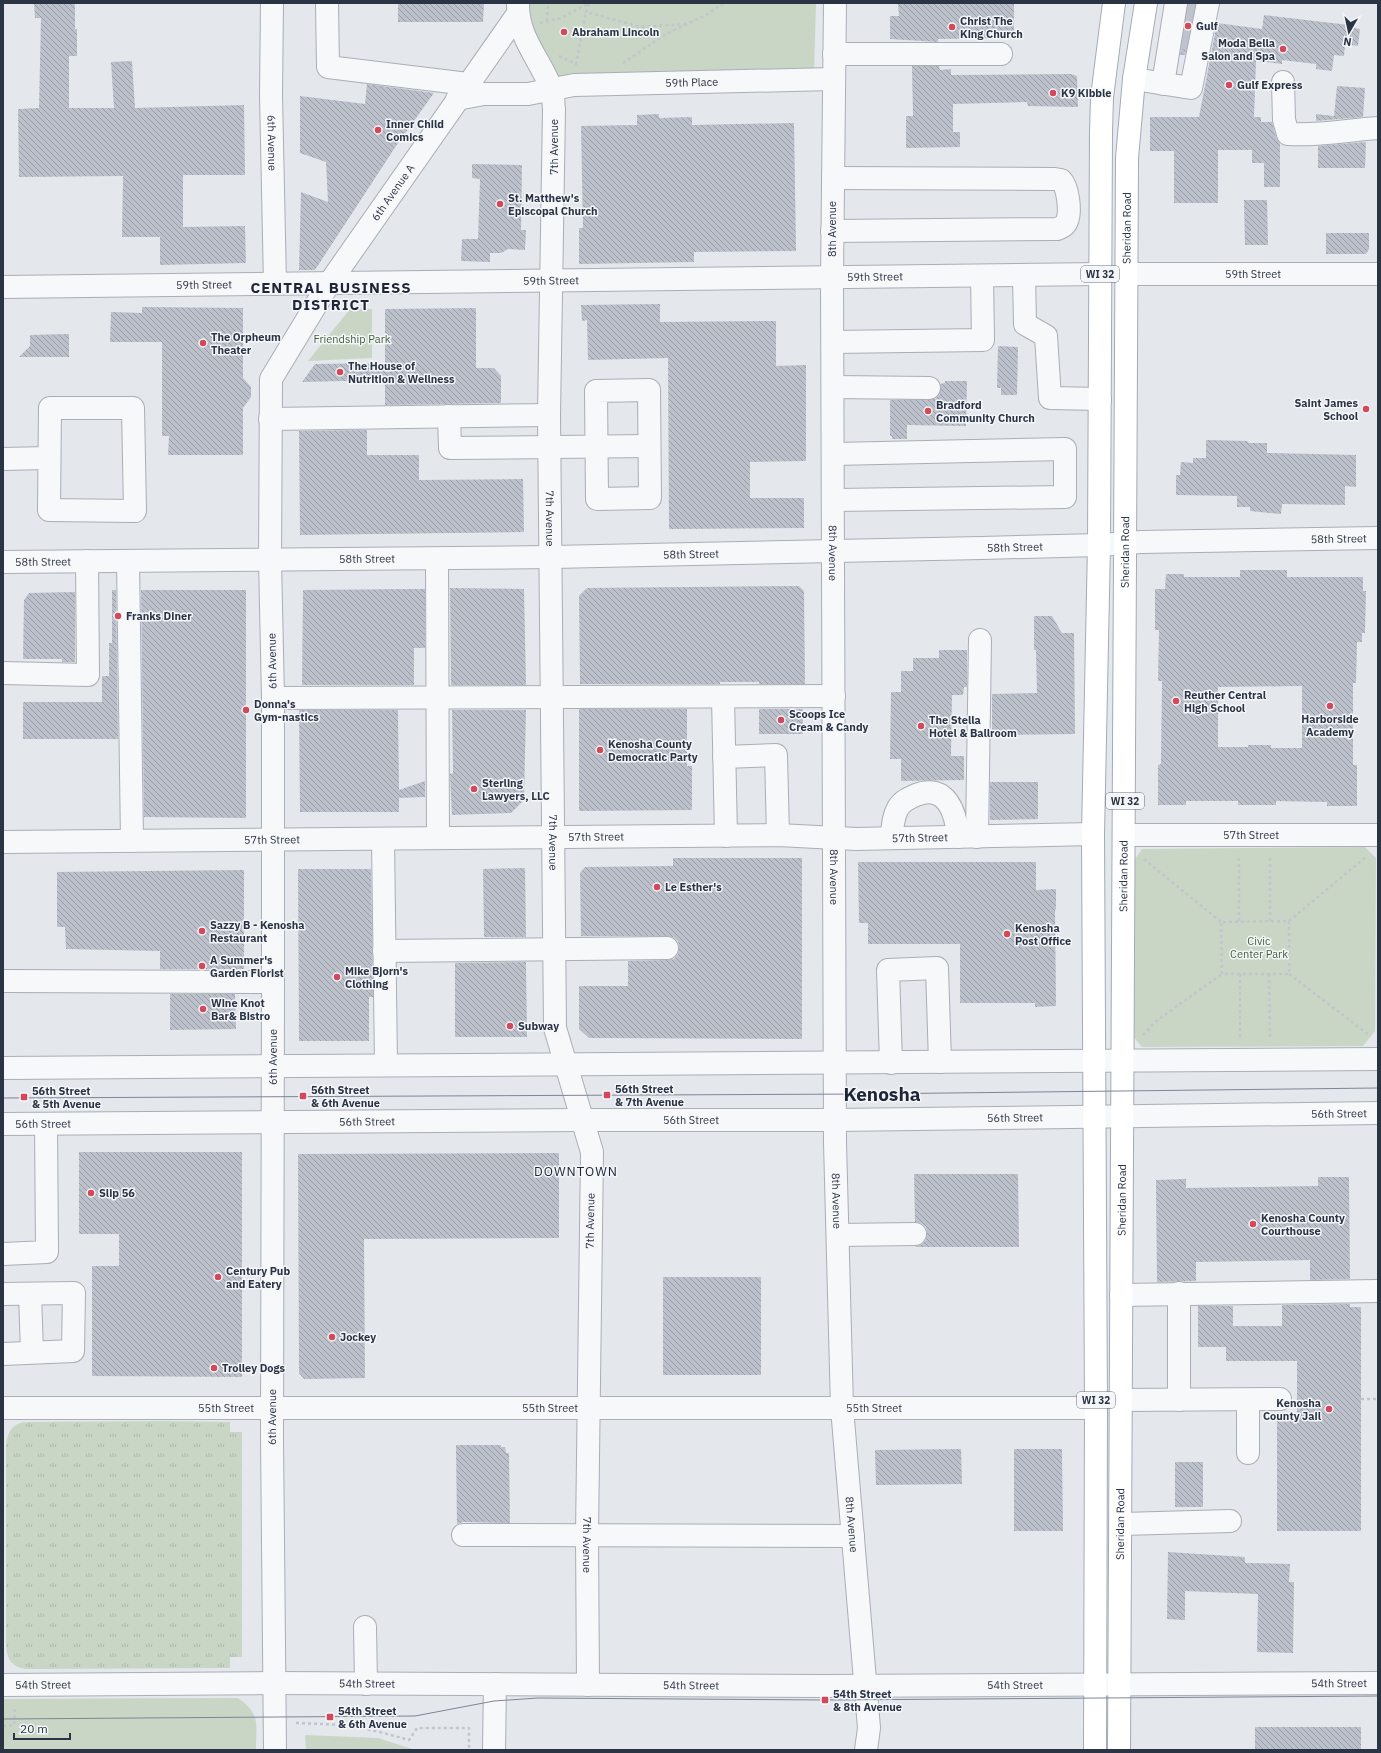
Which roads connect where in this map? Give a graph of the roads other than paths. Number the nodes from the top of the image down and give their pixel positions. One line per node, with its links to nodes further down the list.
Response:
1 (272, 3): 27 (street, 6th Avenue)
2 (327, 3): 16 (street)
3 (835, 3): 9 (street, 8th Avenue)
4 (1114, 3): 20 (main road, WI 32)
5 (1146, 3): 12 (main road, Sheridan Road / WI 32)
6 (1191, 10): 8 (street); 8 (street)
7 (523, 14): 15 (street, 7th Avenue); 16 (street, 6th Avenue A)
8 (1186, 38): 14 (street); 14 (street)
9 (834, 54): 10 (street); 11 (street, 8th Avenue)
10 (1001, 54)
11 (833, 79): 15 (street, 59th Place); 18 (street, 8th Avenue)
12 (1134, 79): 14 (street); 21 (main road, Sheridan Road / WI 32)
13 (1283, 82): 17 (street)
14 (1163, 84)
15 (551, 89): 16 (street); 26 (street, 7th Avenue)
16 (462, 91): 28 (street, 6th Avenue A)
17 (1378, 128)
18 (833, 178): 19 (street, 8th Avenue); 19 (street)
19 (832, 231): 25 (street, 8th Avenue)
20 (1100, 274): 23 (street, 59th Street); 33 (main road, WI 32)
21 (1127, 274): 22 (street, 59th Street); 45 (main road, Sheridan Road / WI 32)
22 (1378, 274)
23 (1024, 275): 24 (street, 59th Street); 33 (street)
24 (982, 276): 25 (street, 59th Street); 30 (street)
25 (832, 278): 26 (street, 59th Street); 30 (street, 8th Avenue)
26 (552, 281): 28 (street, 59th Street); 34 (street, 7th Avenue)
27 (274, 284): 28 (street, 59th Street); 29 (street, 59th Street)
28 (328, 285): 36 (street, 6th Avenue)
29 (3, 287)
30 (833, 342): 31 (street, 8th Avenue)
31 (833, 386): 32 (street); 40 (street, 8th Avenue)
32 (929, 388)
33 (1100, 399): 46 (main road, WI 32)
34 (550, 415): 35 (street); 39 (street, 7th Avenue)
35 (449, 416): 36 (street); 39 (street)
36 (270, 419): 50 (street, 6th Avenue)
37 (597, 446): 38 (street); 38 (street); 38 (street); 39 (street)
38 (649, 446)
39 (550, 447): 48 (street, 7th Avenue)
40 (834, 454): 43 (street, 8th Avenue); 43 (street)
41 (3, 458): 42 (street)
42 (48, 458): 42 (street)
43 (834, 500): 47 (street, 8th Avenue)
44 (1378, 538): 45 (street, 58th Street)
45 (1126, 542): 46 (street, 58th Street); 64 (main road, Sheridan Road / WI 32)
46 (1099, 545): 47 (street, 58th Street); 62 (main road, WI 32)
47 (834, 552): 48 (street, 58th Street); 57 (street, 8th Avenue)
48 (552, 557): 49 (street, 58th Street); 58 (street, 7th Avenue)
49 (438, 559): 50 (street, 58th Street); 60 (street)
50 (270, 560): 52 (street, 58th Street); 59 (street, 6th Avenue)
51 (87, 561): 52 (street, 58th Street); 53 (street, 58th Street); 55 (street)
52 (128, 561): 73 (street)
53 (3, 562)
54 (980, 640): 67 (street)
55 (3, 673)
56 (723, 696): 57 (street); 58 (street); 61 (street)
57 (834, 696): 69 (street, 8th Avenue)
58 (553, 697): 60 (street); 66 (street, 7th Avenue)
59 (273, 698): 60 (street); 72 (street, 6th Avenue)
60 (438, 698): 68 (street)
61 (724, 757): 63 (street); 65 (street)
62 (1093, 834): 67 (street, 57th Street); 83 (main road, WI 32)
63 (778, 835): 65 (street, 57th Street); 69 (street, 57th Street)
64 (1124, 835): 75 (street, 57th Street); 82 (main road, Sheridan Road / WI 32)
65 (726, 836): 66 (street, 57th Street)
66 (552, 837): 68 (street, 57th Street); 77 (street, 7th Avenue)
67 (967, 837): 70 (street, 57th Street); 70 (street)
68 (438, 838): 71 (street, 57th Street)
69 (833, 838): 70 (street, 57th Street); 86 (street, 8th Avenue)
70 (892, 838)
71 (383, 839): 72 (street, 57th Street); 78 (street)
72 (273, 840): 73 (street, 57th Street); 80 (street, 6th Avenue)
73 (132, 841): 74 (street, 57th Street)
74 (3, 842)
75 (1374, 844)
76 (667, 948): 77 (street)
77 (553, 949): 78 (street); 85 (street, 7th Avenue)
78 (384, 951): 88 (street)
79 (3, 981): 80 (street)
80 (273, 982): 89 (street, 6th Avenue)
81 (1378, 1059): 82 (street)
82 (1122, 1060): 83 (street); 93 (main road, Sheridan Road / WI 32)
83 (1095, 1061): 84 (street); 92 (main road, WI 32)
84 (940, 1062): 87 (street); 87 (street)
85 (565, 1063): 86 (street); 88 (street); 94 (street, 7th Avenue)
86 (834, 1063): 87 (street); 95 (street, 8th Avenue)
87 (891, 1063)
88 (386, 1064): 89 (street)
89 (273, 1065): 90 (street); 96 (street, 6th Avenue)
90 (3, 1068)
91 (1378, 1113): 93 (street, 56th Street)
92 (1095, 1116): 93 (street, 56th Street); 95 (street, 56th Street); 117 (main road, WI 32)
93 (1122, 1116): 106 (main road, Sheridan Road / WI 32)
94 (582, 1120): 95 (street, 56th Street); 96 (street, 56th Street); 115 (street, 7th Avenue)
95 (835, 1120): 100 (street, 8th Avenue)
96 (272, 1122): 98 (street, 56th Street); 114 (street, 6th Avenue)
97 (3, 1124): 98 (street, 56th Street)
98 (46, 1124): 101 (street)
99 (915, 1234): 100 (street)
100 (838, 1235): 116 (street, 8th Avenue)
101 (3, 1254)
102 (1378, 1291): 105 (street)
103 (3, 1294): 104 (street)
104 (30, 1294): 107 (street); 107 (street)
105 (1179, 1294): 106 (street); 111 (street)
106 (1121, 1295): 110 (main road, Sheridan Road / WI 32)
107 (32, 1352): 108 (street)
108 (3, 1354)
109 (1280, 1399): 112 (street)
110 (1122, 1400): 111 (street); 120 (main road, Sheridan Road / WI 32)
111 (1179, 1400): 112 (street)
112 (1248, 1400): 118 (street)
113 (3, 1408): 114 (street, 55th Street)
114 (272, 1408): 115 (street, 55th Street); 125 (street, 6th Avenue)
115 (589, 1408): 116 (street, 55th Street); 122 (street, 7th Avenue)
116 (842, 1408): 117 (street, 55th Street); 123 (street, 8th Avenue)
117 (1096, 1408): 129 (main road, WI 32)
118 (1248, 1453)
119 (1230, 1521): 120 (street)
120 (1122, 1524): 130 (main road, Sheridan Road / WI 32)
121 (463, 1535): 122 (street)
122 (587, 1535): 123 (street); 132 (street, 7th Avenue)
123 (853, 1536): 133 (street, 8th Avenue)
124 (365, 1626): 127 (street)
125 (274, 1683): 127 (street, 54th Street); 131 (street, 54th Street); 134 (street, 6th Avenue)
126 (1378, 1683): 130 (street, 54th Street)
127 (366, 1684): 128 (street, 54th Street)
128 (494, 1684): 132 (street, 54th Street); 135 (street)
129 (1096, 1684): 130 (street, 54th Street); 133 (street, 54th Street); 137 (main road, WI 32)
130 (1120, 1684): 138 (main road, Sheridan Road / WI 32)
131 (3, 1685)
132 (588, 1685): 133 (street, 54th Street)
133 (864, 1686): 136 (street, 8th Avenue)
134 (275, 1750)
135 (494, 1750)
136 (866, 1750)
137 (1096, 1750)
138 (1119, 1750)

